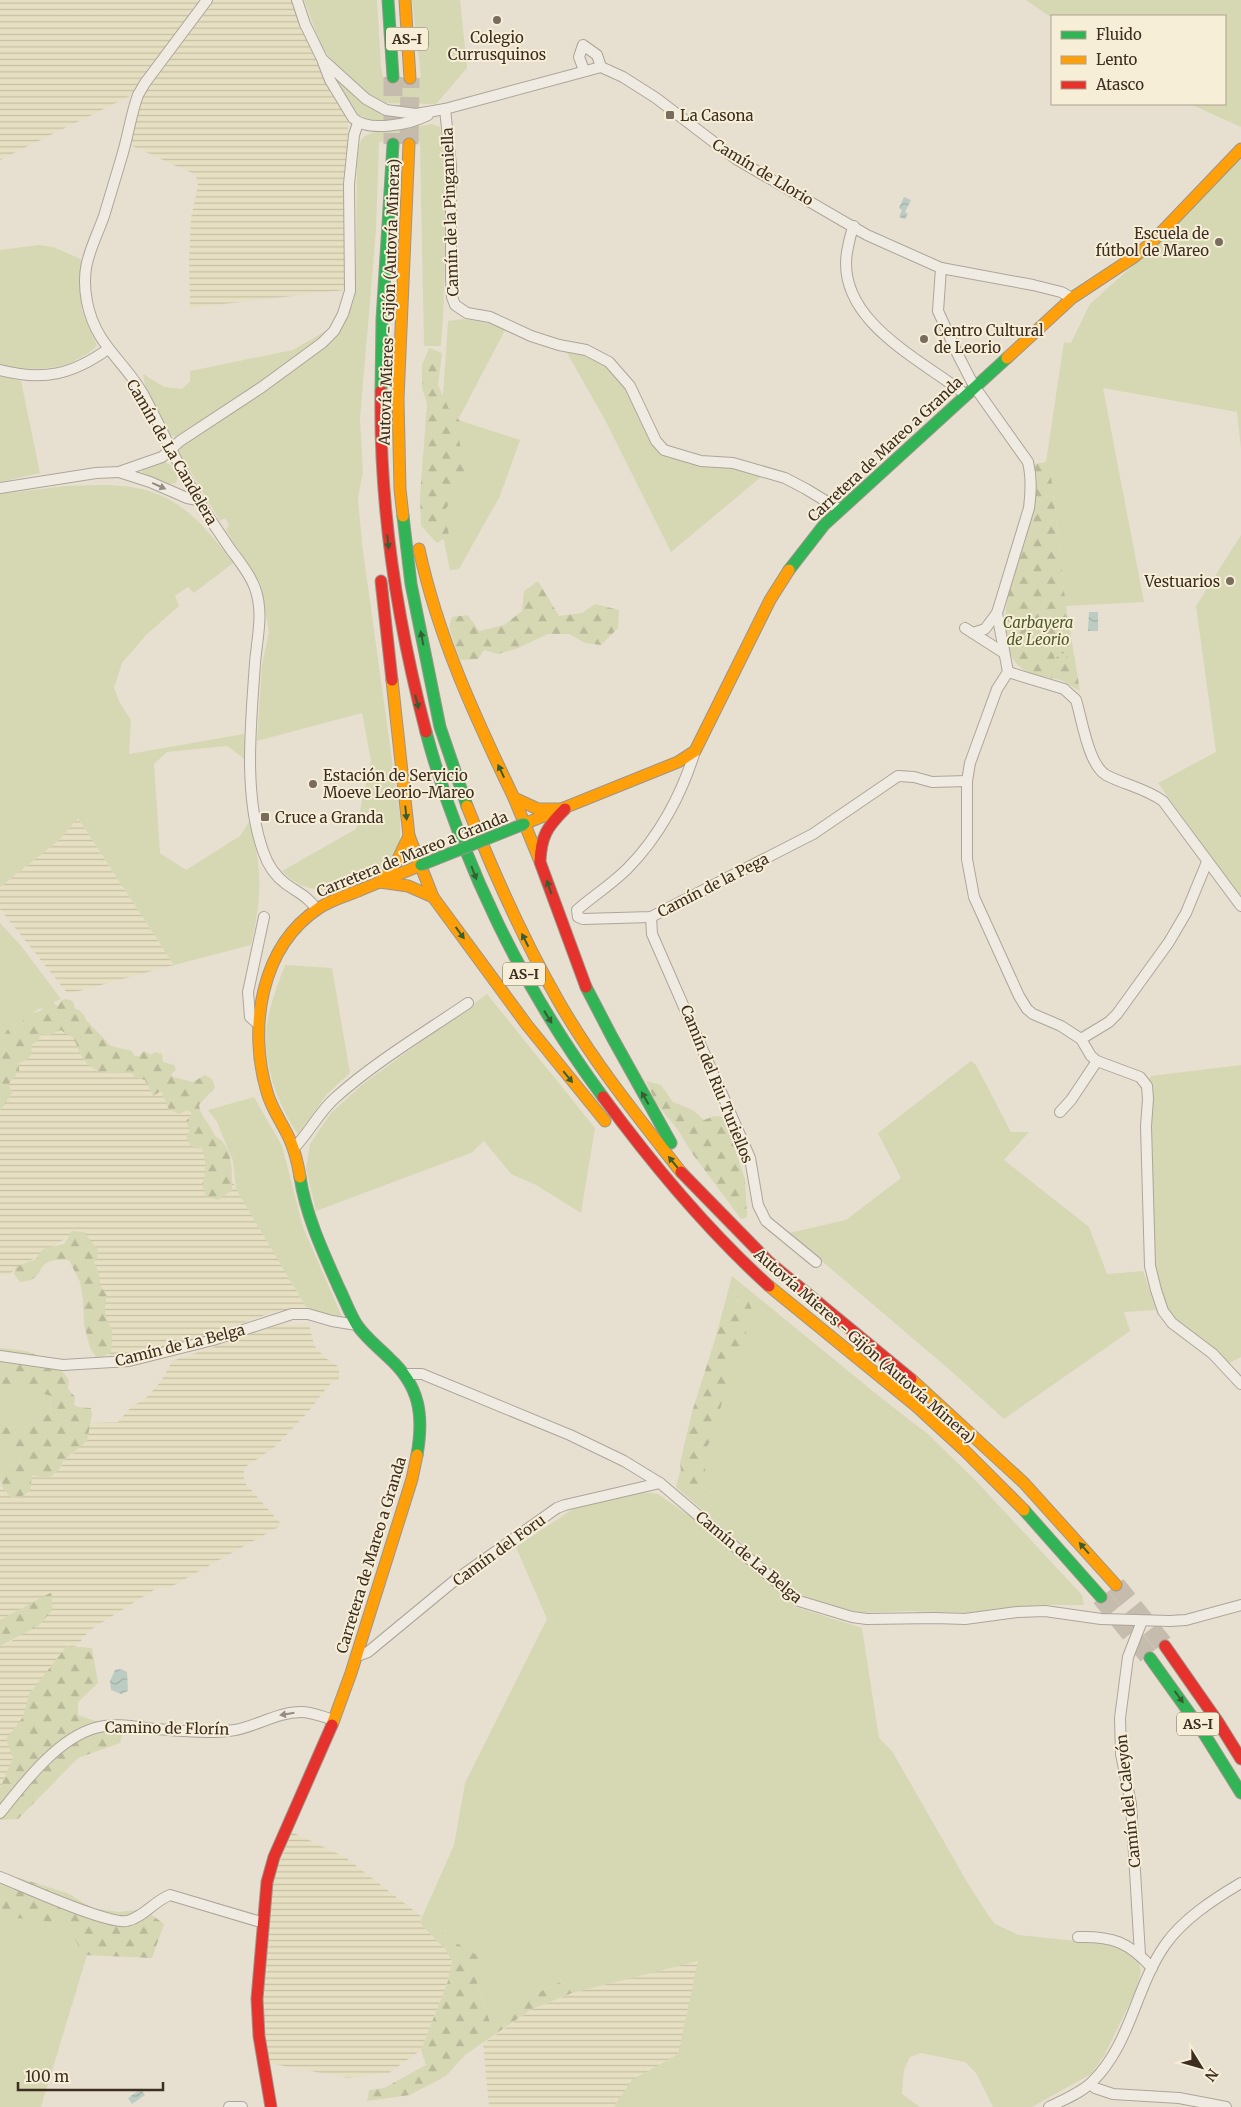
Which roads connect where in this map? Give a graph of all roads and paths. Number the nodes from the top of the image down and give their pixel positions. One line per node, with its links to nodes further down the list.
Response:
1 (207, 0): 19 (street, Camín de La Candelera)
2 (297, 0): 5 (street)
3 (388, 0): 8 (main road, AS-I)
4 (405, 0): 9 (main road, AS-I)
5 (322, 59): 11 (street); 12 (street)
6 (601, 66): 7 (street); 7 (street); 16 (street, Camín de Llorio)
7 (584, 70): 10 (street)
8 (392, 78)
9 (410, 78)
10 (445, 109): 11 (street); 28 (street, Camín de la Pinganiella)
11 (434, 111): 12 (street)
12 (358, 123): 24 (street)
13 (393, 144): 22 (main road, Autovía Mieres - Gijón (Autovía Minera) / AS-I)
14 (410, 144): 23 (main road, Autovía Mieres - Gijón (Autovía Minera) / AS-I)
15 (1241, 149): 18 (main road, Carretera de Mareo a Granda)
16 (854, 226): 17 (street, Camín de Llorio); 21 (street)
17 (941, 268): 18 (street, Camín de Llorio); 21 (street)
18 (1072, 298): 21 (main road, Carretera de Mareo a Granda)
19 (108, 349): 20 (street); 24 (street, Camín de La Candelera)
20 (0, 370)
21 (970, 390): 28 (main road, Carretera de Mareo a Granda); 29 (street)
22 (381, 398): 37 (main road, one-way to 37); 57 (main road, Autovía Mieres - Gijón (Autovía Minera) / AS-I, one-way to 57)
23 (398, 399): 34 (main road, one-way to 23); 55 (main road, Autovía Mieres - Gijón (Autovía Minera) / AS-I, one-way to 23)
24 (172, 451): 25 (street); 27 (street, Camín de La Candelera)
25 (119, 472): 26 (street); 27 (street, one-way to 27)
26 (0, 488)
27 (198, 500): 44 (street, Camín de La Candelera)
28 (839, 510): 32 (main road, Carretera de Mareo a Granda)
29 (997, 613): 30 (street); 30 (street)
30 (1004, 653): 31 (street)
31 (1008, 672): 33 (street); 39 (street)
32 (688, 758): 35 (main road, Carretera de Mareo a Granda); 46 (street, Camín de la Pega)
33 (967, 781): 46 (street, Camín de la Pega); 49 (street)
34 (514, 798): 35 (main road); 36 (main road)
35 (565, 809): 36 (main road, Carretera de Mareo a Granda); 38 (main road)
36 (524, 824): 38 (main road); 40 (main road, Carretera de Mareo a Granda, bridge)
37 (409, 836): 40 (main road); 41 (main road)
38 (540, 862): 55 (main road, one-way to 38)
39 (1207, 862): 43 (street); 49 (street)
40 (421, 865): 41 (main road, Carretera de Mareo a Granda); 42 (main road)
41 (380, 882): 42 (main road); 44 (main road, Carretera de Mareo a Granda)
42 (433, 897): 52 (main road, one-way to 52)
43 (1241, 906)
44 (316, 910): 48 (main road, Carretera de Mareo a Granda)
45 (264, 917): 48 (street)
46 (651, 917): 56 (street, Camín del Riu Turiellos)
47 (468, 1003): 54 (street)
48 (258, 1024): 54 (main road, Carretera de Mareo a Granda)
49 (1081, 1039): 50 (street)
50 (1097, 1061): 51 (street); 61 (street)
51 (1060, 1112)
52 (610, 1128)
53 (622, 1142): 57 (main road)
54 (294, 1148): 58 (main road, Carretera de Mareo a Granda)
55 (769, 1262): 63 (main road, Autovía Mieres - Gijón (Autovía Minera) / AS-I, one-way to 55)
56 (816, 1262)
57 (758, 1276): 64 (main road, Autovía Mieres - Gijón (Autovía Minera) / AS-I)
58 (357, 1325): 59 (street, Camín de La Belga); 60 (main road, Carretera de Mareo a Granda)
59 (0, 1356)
60 (405, 1374): 62 (street, Camín de La Belga); 68 (main road, Carretera de Mareo a Granda)
61 (1241, 1384)
62 (660, 1484): 66 (street, Camín de La Belga); 68 (street, Camín del Foru)
63 (1116, 1585)
64 (1101, 1597)
65 (1241, 1605): 66 (street, Camín de La Belga)
66 (1142, 1621): 78 (street, Camín del Caleyón)
67 (1165, 1646): 71 (main road, AS-I)
68 (357, 1656): 70 (main road, Carretera de Mareo a Granda)
69 (1150, 1658): 72 (main road, AS-I, one-way to 72)
70 (334, 1720): 73 (street, Camino de Florín, one-way to 73); 76 (main road, Carretera de Mareo a Granda)
71 (1241, 1759)
72 (1241, 1793)
73 (0, 1813)
74 (0, 1876): 76 (street)
75 (1241, 1882): 79 (street)
76 (264, 1922): 83 (main road, Carretera de Mareo a Granda)
77 (1078, 1937): 78 (street)
78 (1140, 1954): 79 (street)
79 (1152, 1968): 80 (street)
80 (1091, 2084): 84 (street); 85 (street)
81 (229, 2107): 82 (street)
82 (242, 2107)
83 (271, 2107)
84 (1049, 2107)
85 (1226, 2107)

